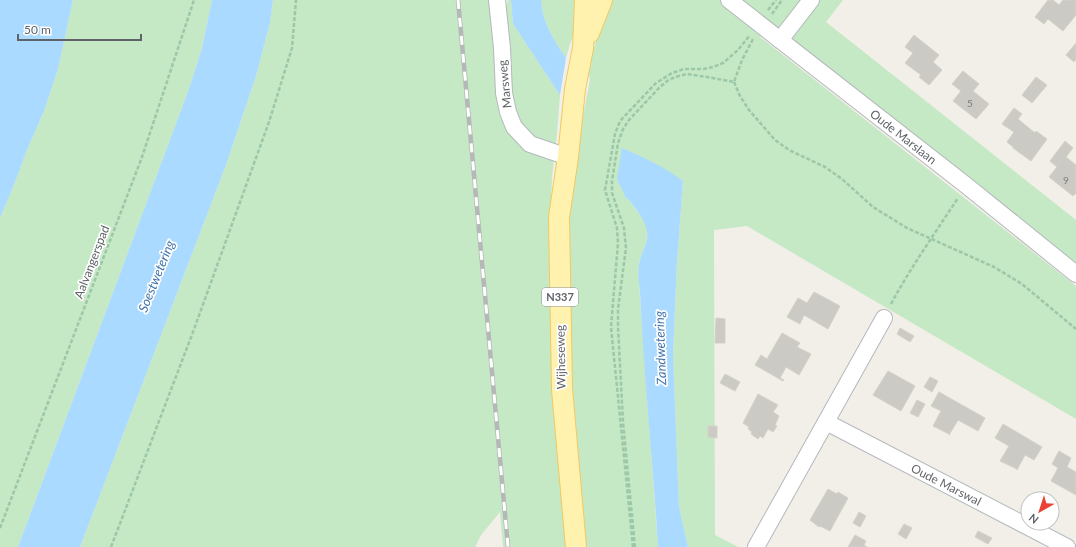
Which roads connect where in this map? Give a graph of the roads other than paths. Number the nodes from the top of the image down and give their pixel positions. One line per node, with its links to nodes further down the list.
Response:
1 (497, 0): 8 (street, Marsweg)
2 (585, 0): 7 (main road, Wijheseweg / N337)
3 (602, 0): 7 (main road, Wijheseweg / N337)
4 (729, 0): 6 (street, Oude Marslaan)
5 (811, 0): 6 (street)
6 (780, 40): 9 (street, Oude Marslaan)
7 (582, 48): 8 (main road, Wijheseweg / N337)
8 (568, 157): 12 (main road, Wijheseweg / N337)
9 (1076, 274)
10 (884, 318): 11 (street)
11 (826, 422): 13 (street); 14 (street, Oude Marswal)
12 (576, 547)
13 (756, 547)
14 (1067, 547)

